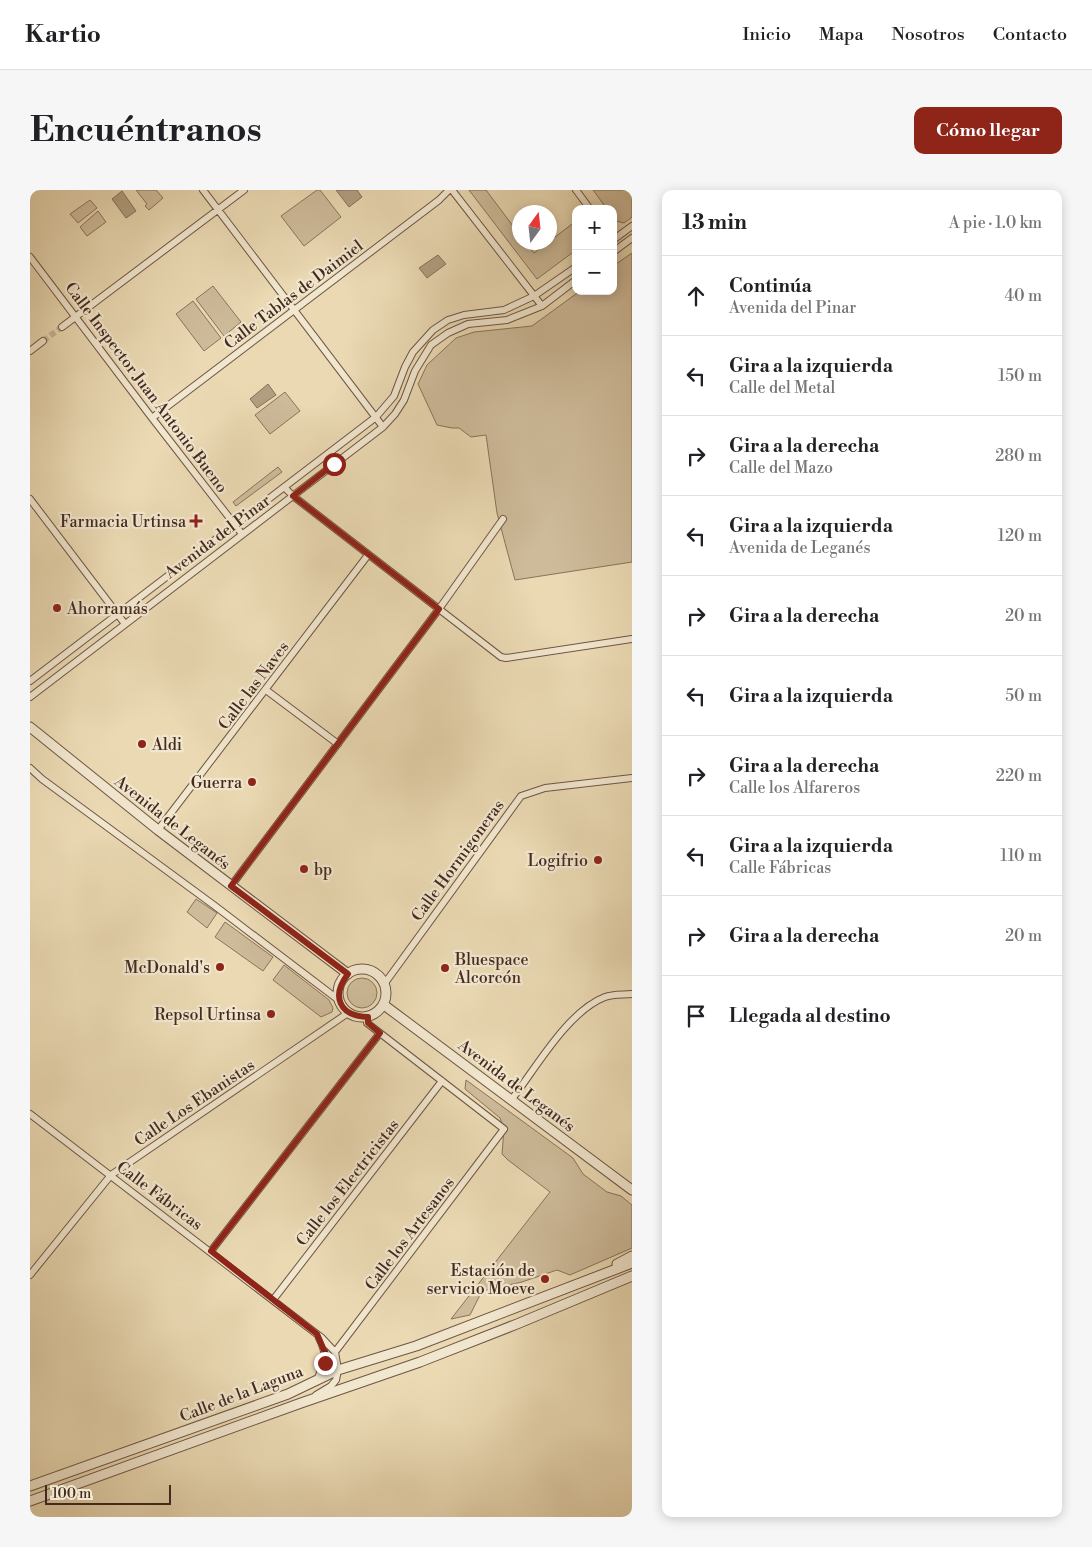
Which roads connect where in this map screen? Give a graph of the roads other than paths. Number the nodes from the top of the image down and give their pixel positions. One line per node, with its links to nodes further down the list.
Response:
1 (203, 190): 6 (street)
2 (244, 190): 6 (street)
3 (450, 190): 16 (street); 18 (street, Calle Tablas de Daimiel)
4 (576, 190): 5 (street)
5 (587, 205)
6 (218, 210): 18 (street); 19 (street)
7 (632, 226): 8 (street)
8 (617, 236)
9 (632, 238): 11 (street)
10 (617, 244): 11 (street)
11 (619, 247): 12 (street)
12 (615, 250)
13 (30, 257): 19 (street, Calle Inspector Juan Antonio Bueno)
14 (572, 270): 16 (street, Avenida del Pinar)
15 (572, 283): 17 (street, Avenida del Pinar)
16 (534, 296): 17 (street); 23 (street, Avenida del Pinar)
17 (542, 306): 25 (street, Avenida del Pinar)
18 (294, 310): 23 (street); 24 (street, Calle Tablas de Daimiel)
19 (76, 317): 20 (street); 24 (street, Calle Inspector Juan Antonio Bueno)
20 (62, 327)
21 (43, 341): 22 (street)
22 (30, 351)
23 (376, 417): 25 (street); 26 (street, Avenida del Pinar)
24 (152, 418): 30 (street, Calle Inspector Juan Antonio Bueno)
25 (383, 427): 27 (street, Avenida del Pinar)
26 (284, 487): 27 (street); 30 (street, Avenida del Pinar)
27 (293, 496): 31 (street, Avenida del Pinar); 32 (street)
28 (30, 498): 34 (street)
29 (503, 519): 33 (street)
30 (235, 524): 31 (street, Calle Inspector Juan Antonio Bueno); 34 (street, Avenida del Pinar)
31 (242, 534): 35 (street, Avenida del Pinar)
32 (368, 555): 33 (street); 38 (street, Calle las Naves)
33 (439, 609): 36 (street); 41 (street)
34 (117, 614): 35 (street); 37 (street, Avenida del Pinar)
35 (125, 624): 39 (street, Avenida del Pinar)
36 (632, 639)
37 (30, 681)
38 (266, 690): 41 (street); 44 (street, Calle las Naves)
39 (30, 697)
40 (30, 727): 44 (street, Avenida de Leganés)
41 (338, 744): 45 (street)
42 (30, 768): 49 (street)
43 (632, 778): 47 (street, Calle Hormigoneras)
44 (158, 830): 45 (street, Avenida de Leganés)
45 (231, 886): 46 (street, Avenida de Leganés)
46 (348, 974): 47 (street); 49 (street)
47 (385, 984): 50 (street)
48 (632, 994): 55 (street)
49 (340, 1001): 51 (street)
50 (384, 1004): 52 (street); 55 (street, Avenida de Leganés)
51 (348, 1013): 52 (street); 57 (street, Calle Los Ebanistas)
52 (368, 1017): 53 (street)
53 (380, 1033): 54 (street); 59 (street)
54 (442, 1081): 65 (street, Calle los Electricistas); 67 (street, Calle los Artesanos)
55 (512, 1099): 58 (street, Avenida de Leganés)
56 (30, 1114): 57 (street, Calle Fábricas)
57 (111, 1175): 59 (street, Calle Fábricas); 62 (street, Calle Los Ebanistas)
58 (632, 1190)
59 (211, 1251): 65 (street, Calle Fábricas)
60 (632, 1256): 63 (street)
61 (632, 1263): 63 (street, Calle de la Laguna)
62 (30, 1275)
63 (594, 1277): 68 (street, Calle de la Laguna)
64 (631, 1277): 70 (street, Calle de la Laguna)
65 (273, 1300): 66 (street, Calle Fábricas)
66 (317, 1334): 67 (street, Calle Fábricas); 69 (street)
67 (336, 1352): 68 (street)
68 (338, 1370): 69 (street, Calle de la Laguna); 70 (street)
69 (318, 1378): 71 (street, Calle de la Laguna)
70 (305, 1402): 72 (street, Calle de la Laguna)
71 (30, 1486)
72 (30, 1501)

